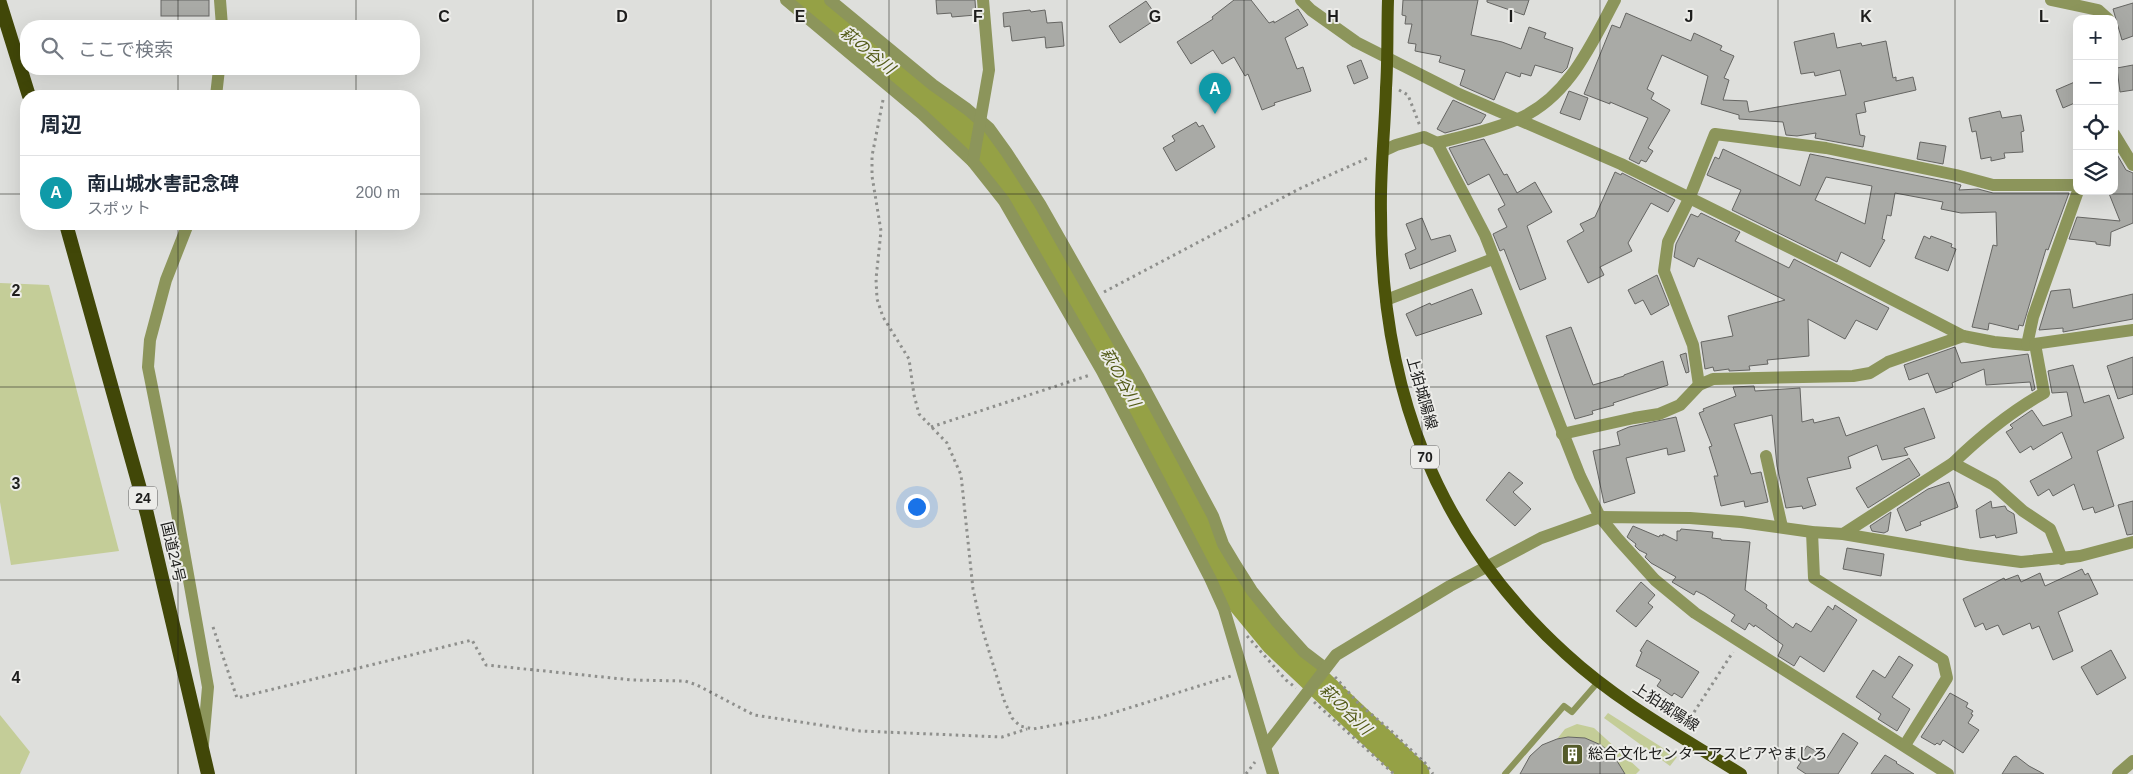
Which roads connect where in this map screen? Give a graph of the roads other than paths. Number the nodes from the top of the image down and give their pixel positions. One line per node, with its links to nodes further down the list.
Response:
1 (220, 0): 11 (street)
2 (786, 0): 23 (street)
3 (830, 0): 19 (street)
4 (983, 0): 19 (street)
5 (1301, 0): 12 (street)
6 (1388, 0): 12 (main road, 上狛城陽線 / 70)
7 (1615, 0): 18 (street)
8 (2051, 0): 10 (street)
9 (0, 3): 13 (highway)
10 (2104, 15)
11 (222, 20)
12 (1387, 57): 18 (street); 22 (main road, 上狛城陽線 / 70)
13 (20, 67)
14 (22, 75): 16 (highway)
15 (218, 75): 17 (street)
16 (27, 90)
17 (217, 90)
18 (1519, 119): 21 (street); 27 (street)
19 (979, 124): 23 (street); 46 (street)
20 (2118, 141): 24 (street)
21 (1437, 143): 22 (street); 30 (street)
22 (1383, 152): 31 (main road, 上狛城陽線 / 70)
23 (973, 158): 49 (street)
24 (2133, 165)
25 (2073, 185): 27 (street)
26 (2077, 195): 34 (street)
27 (1689, 198): 33 (street); 35 (street)
28 (68, 230): 50 (highway, 国道24号 / 24)
29 (186, 230): 50 (street)
30 (1494, 259): 31 (street); 36 (street)
31 (1386, 300): 45 (main road, 上狛城陽線 / 70)
32 (2133, 330): 34 (street)
33 (1963, 336): 34 (street); 35 (street)
34 (2031, 345): 38 (street)
35 (1699, 385): 36 (street)
36 (1562, 434): 39 (street)
37 (1766, 456): 40 (street)
38 (1953, 463): 42 (street); 44 (street)
39 (1600, 517): 40 (street); 45 (street); 48 (street)
40 (1782, 527): 41 (street)
41 (1812, 532): 42 (street); 48 (street)
42 (1843, 534): 44 (street)
43 (2133, 542): 44 (street)
44 (2062, 559)
45 (1487, 568): 46 (street); 47 (main road, 上狛城陽線 / 70)
46 (1324, 671): 49 (street)
47 (1599, 681): 54 (lane); 55 (main road, 上狛城陽線 / 70)
48 (1905, 745): 56 (street)
49 (1266, 746): 53 (street)
50 (203, 749): 52 (highway, 国道24号 / 24)
51 (2133, 761): 57 (street)
52 (208, 774)
53 (1273, 774)
54 (1505, 774)
55 (1741, 774)
56 (1948, 774)
57 (2118, 774)

